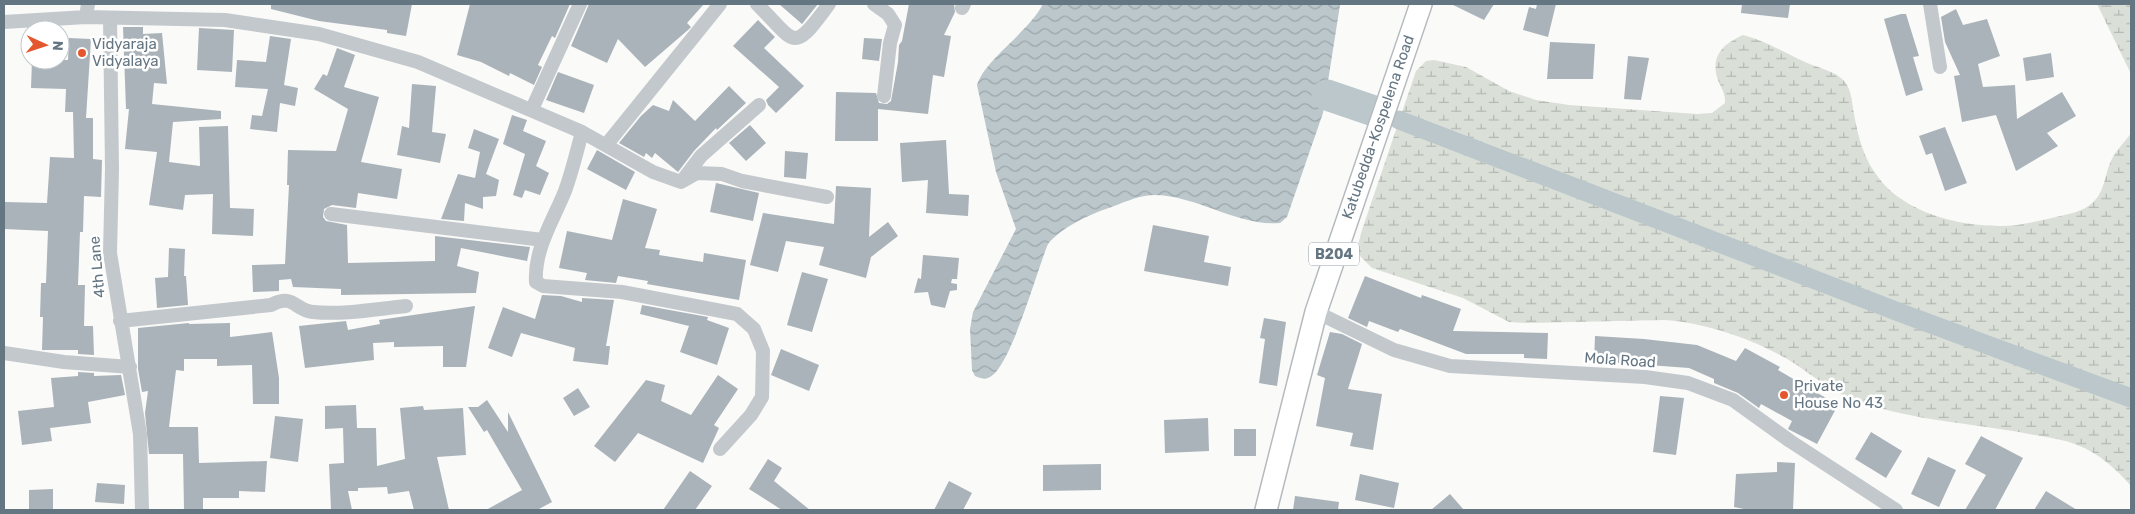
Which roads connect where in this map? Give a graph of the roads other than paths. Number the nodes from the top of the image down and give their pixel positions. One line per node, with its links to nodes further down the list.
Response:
1 (580, 4): 14 (street)
2 (720, 4): 16 (street)
3 (757, 4): 4 (street)
4 (829, 4)
5 (874, 4): 12 (street)
6 (1421, 4): 22 (main road, Katubedda-Kospelena Road / B204)
7 (1930, 4): 11 (street)
8 (87, 10): 9 (street); 10 (street)
9 (110, 18): 14 (street); 23 (street, 4th Lane)
10 (4, 22)
11 (1940, 67)
12 (884, 96)
13 (759, 105): 17 (street)
14 (532, 109): 15 (street)
15 (582, 132): 16 (street); 20 (street)
16 (607, 144): 17 (street)
17 (681, 182): 18 (street)
18 (827, 197)
19 (331, 214): 20 (street)
20 (543, 240): 26 (street)
21 (406, 306): 23 (street)
22 (1316, 312): 28 (main road, Katubedda-Kospelena Road / B204); 29 (street, Mola Road)
23 (120, 322): 25 (street, 4th Lane)
24 (4, 354): 25 (street)
25 (130, 368): 27 (street, 4th Lane)
26 (720, 449)
27 (142, 510)
28 (1266, 510)
29 (1896, 510)

